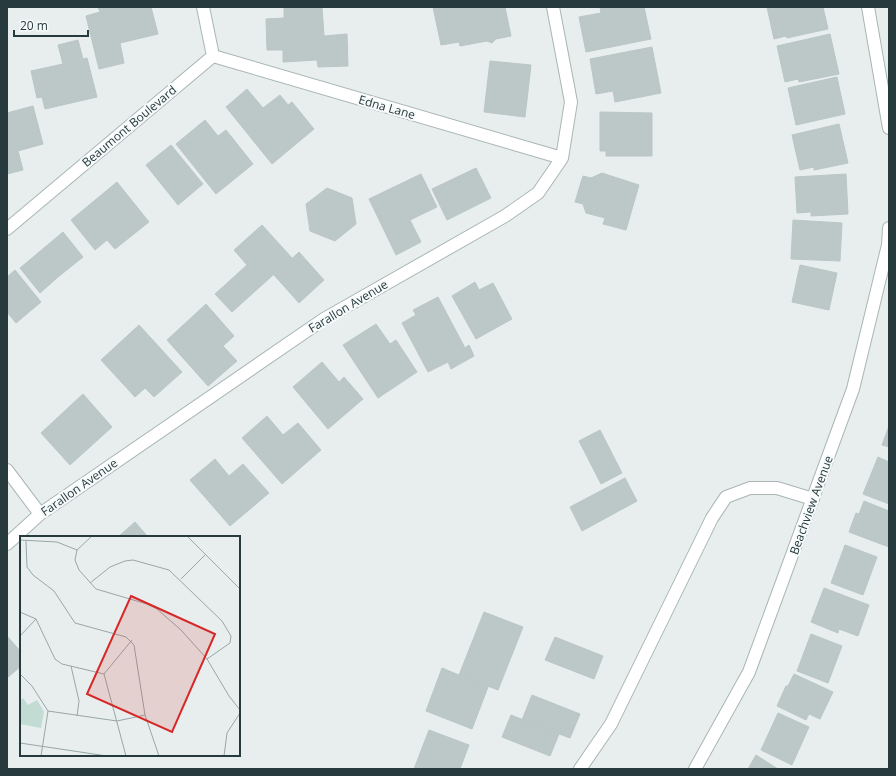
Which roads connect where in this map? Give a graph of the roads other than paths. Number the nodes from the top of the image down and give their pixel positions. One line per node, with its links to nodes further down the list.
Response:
1 (203, 7): 4 (street)
2 (553, 7): 6 (street, Farallon Avenue)
3 (868, 7): 5 (street)
4 (213, 56): 6 (street, Edna Lane); 7 (street, Beaumont Boulevard)
5 (889, 128)
6 (562, 158): 11 (street, Farallon Avenue)
7 (7, 228)
8 (889, 228): 10 (street, Beachview Avenue)
9 (7, 470): 11 (street)
10 (813, 499): 13 (street); 14 (street, Beachview Avenue)
11 (40, 514): 12 (street, Farallon Avenue)
12 (7, 544)
13 (580, 769)
14 (695, 769)

